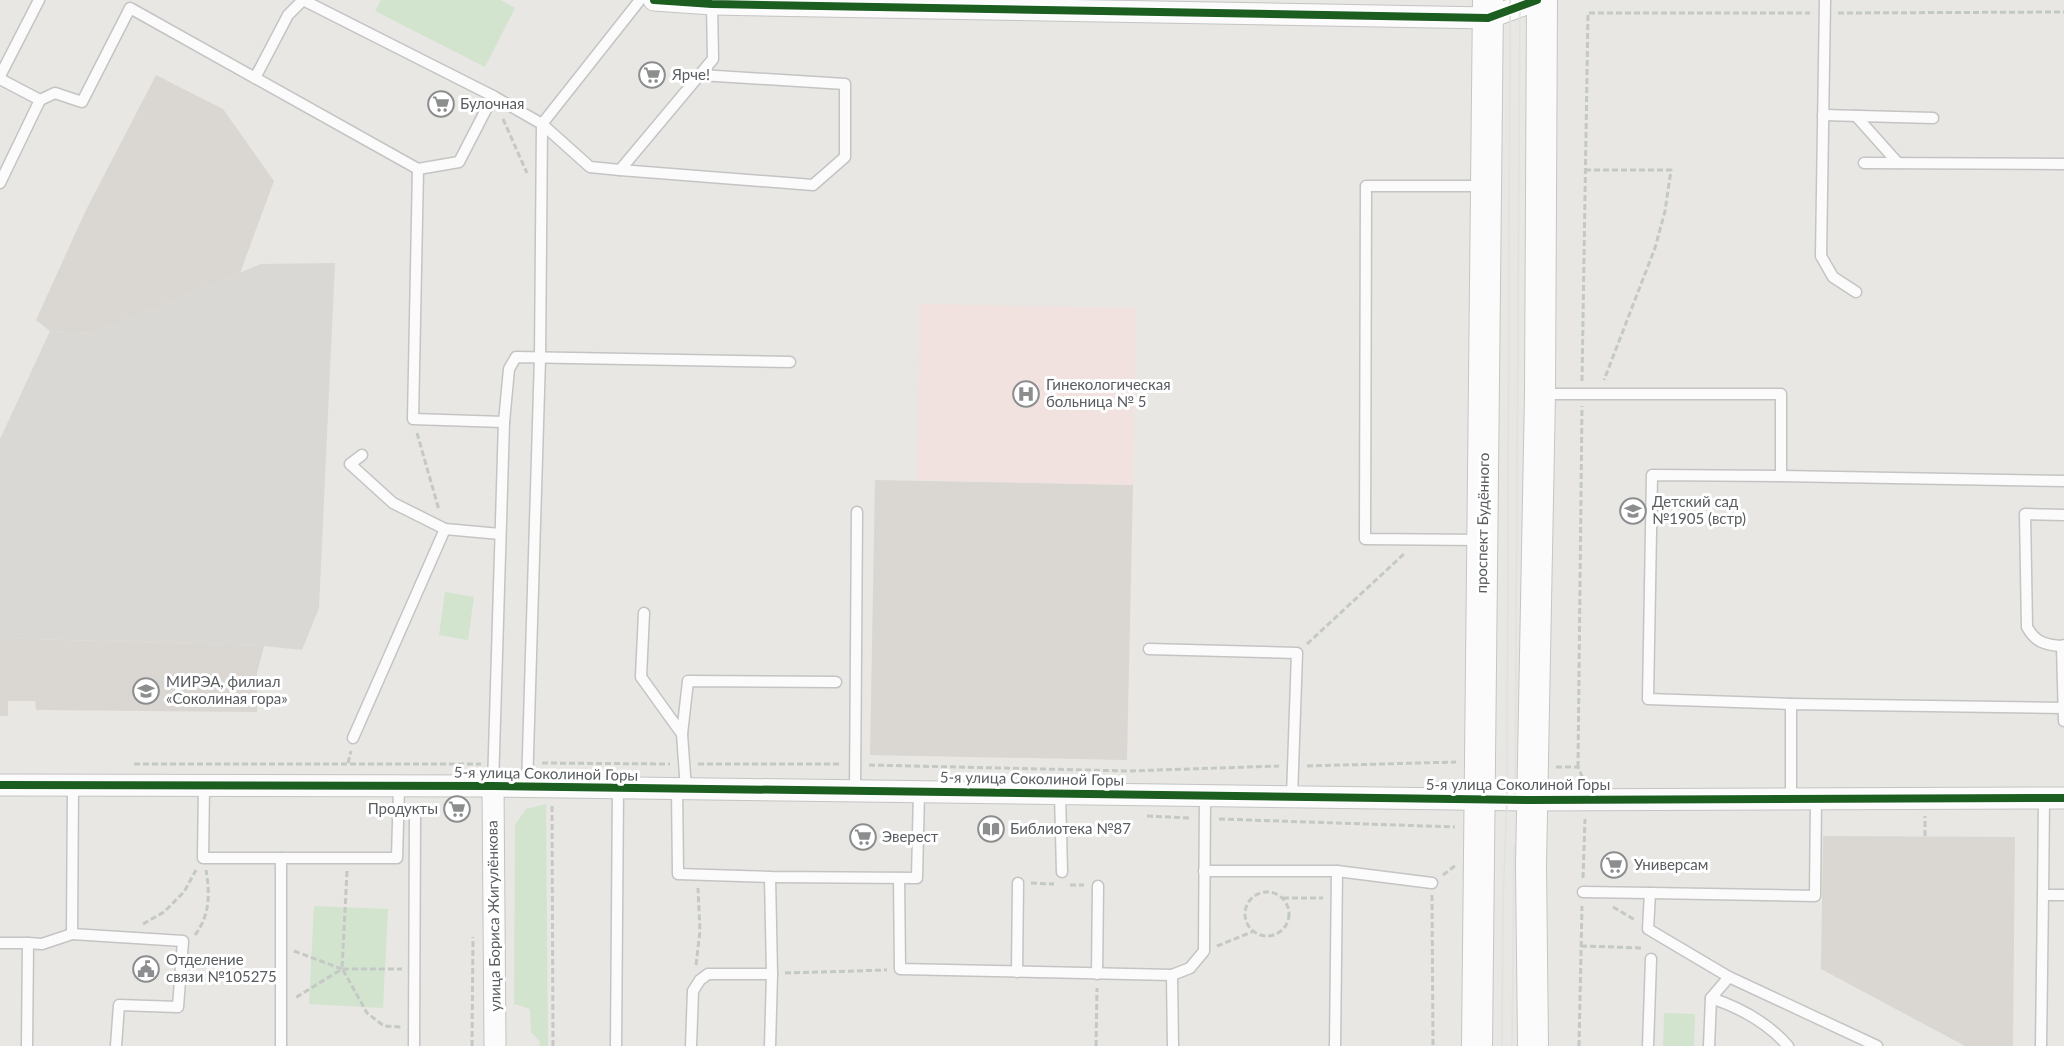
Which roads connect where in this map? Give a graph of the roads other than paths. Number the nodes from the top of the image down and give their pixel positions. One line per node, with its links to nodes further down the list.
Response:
1 (39, 0): 14 (lane)
2 (640, 0): 21 (lane)
3 (654, 0): 7 (street)
4 (1537, 0): 12 (street)
5 (1542, 0): 32 (main road)
6 (1825, 0): 18 (lane)
7 (712, 4): 8 (street); 13 (lane)
8 (1223, 7): 9 (street)
9 (1259, 7): 10 (street)
10 (1309, 8): 11 (street)
11 (1348, 8): 12 (street)
12 (1488, 9): 28 (main road, проспект Будённого)
13 (700, 75): 26 (lane); 26 (lane)
14 (0, 78): 17 (lane)
15 (255, 78): 16 (lane); 17 (lane); 25 (lane)
16 (493, 96): 21 (lane); 25 (lane)
17 (40, 100): 27 (lane)
18 (1823, 116): 19 (lane); 29 (lane)
19 (1856, 116): 20 (lane); 23 (lane)
20 (1933, 118)
21 (542, 124): 26 (lane); 30 (lane)
22 (1864, 163): 23 (lane)
23 (1898, 164): 24 (lane)
24 (2064, 164)
25 (418, 169): 33 (lane)
26 (620, 170)
27 (0, 183)
28 (1486, 186): 41 (main road, проспект Будённого); 41 (lane)
29 (1856, 292)
30 (540, 358): 31 (lane); 33 (lane); 56 (lane)
31 (790, 362)
32 (1540, 394): 35 (lane); 68 (main road)
33 (504, 422): 40 (lane)
34 (362, 455): 39 (lane)
35 (1781, 476): 36 (lane); 46 (lane)
36 (2064, 481)
37 (857, 512): 59 (lane)
38 (2064, 515): 43 (lane)
39 (445, 529): 40 (lane); 50 (lane)
40 (500, 534): 54 (lane)
41 (1483, 540): 65 (main road, проспект Будённого)
42 (644, 613): 49 (lane)
43 (2063, 646): 47 (lane)
44 (1149, 649): 63 (lane)
45 (836, 682): 49 (lane)
46 (1791, 704): 47 (lane); 66 (lane)
47 (2063, 708): 48 (lane)
48 (2064, 721)
49 (682, 734): 58 (lane)
50 (353, 738)
51 (0, 785): 52 (street, 5-я улица Соколиной Горы)
52 (73, 785): 53 (street, 5-я улица Соколиной Горы); 83 (lane)
53 (204, 785): 55 (street, 5-я улица Соколиной Горы); 70 (lane)
54 (493, 786): 55 (street, 5-я улица Соколиной Горы); 56 (street, 5-я улица Соколиной Горы); 97 (street, улица Бориса Жигулёнкова)
55 (399, 787): 70 (lane)
56 (527, 787): 57 (street, 5-я улица Соколиной Горы)
57 (618, 788): 58 (street, 5-я улица Соколиной Горы); 98 (lane)
58 (681, 789): 59 (street, 5-я улица Соколиной Горы); 74 (lane)
59 (855, 791): 60 (street, 5-я улица Соколиной Горы)
60 (919, 792): 61 (street, 5-я улица Соколиной Горы); 75 (lane)
61 (1060, 793): 62 (street, 5-я улица Соколиной Горы); 73 (lane)
62 (1205, 796): 63 (street, 5-я улица Соколиной Горы); 71 (lane)
63 (1292, 796): 65 (street, 5-я улица Соколиной Горы)
64 (2054, 798): 67 (street, 5-я улица Соколиной Горы); 81 (lane)
65 (1480, 799): 68 (street, 5-я улица Соколиной Горы); 103 (main road, проспект Будённого)
66 (1791, 799): 67 (street, 5-я улица Соколиной Горы); 68 (street, 5-я улица Соколиной Горы)
67 (1816, 799): 80 (lane)
68 (1532, 800): 104 (main road)
69 (415, 816): 96 (lane)
70 (281, 858): 95 (lane)
71 (1204, 871): 72 (lane); 90 (lane)
72 (1336, 871): 77 (lane); 102 (lane)
73 (1062, 873)
74 (770, 877): 75 (lane); 88 (lane)
75 (899, 878): 87 (lane)
76 (1018, 883): 87 (lane)
77 (1432, 883)
78 (1098, 886): 89 (lane)
79 (1585, 892): 80 (lane)
80 (1650, 893): 91 (lane)
81 (2043, 895): 82 (lane); 109 (lane)
82 (2064, 895)
83 (72, 934): 85 (lane); 94 (lane)
84 (0, 943): 85 (lane)
85 (28, 943): 93 (lane)
86 (1650, 959): 105 (lane)
87 (1017, 972): 89 (lane)
88 (772, 974): 99 (lane); 100 (lane)
89 (1097, 974): 90 (lane)
90 (1173, 975): 101 (lane)
91 (1729, 977): 92 (lane); 108 (lane)
92 (1710, 998): 106 (lane); 107 (lane)
93 (27, 1046)
94 (116, 1046)
95 (281, 1046)
96 (414, 1046)
97 (495, 1046)
98 (616, 1046)
99 (691, 1046)
100 (770, 1046)
101 (1173, 1046)
102 (1335, 1046)
103 (1477, 1046)
104 (1533, 1046)
105 (1648, 1046)
106 (1709, 1046)
107 (1788, 1046)
108 (1877, 1046)
109 (2041, 1046)

